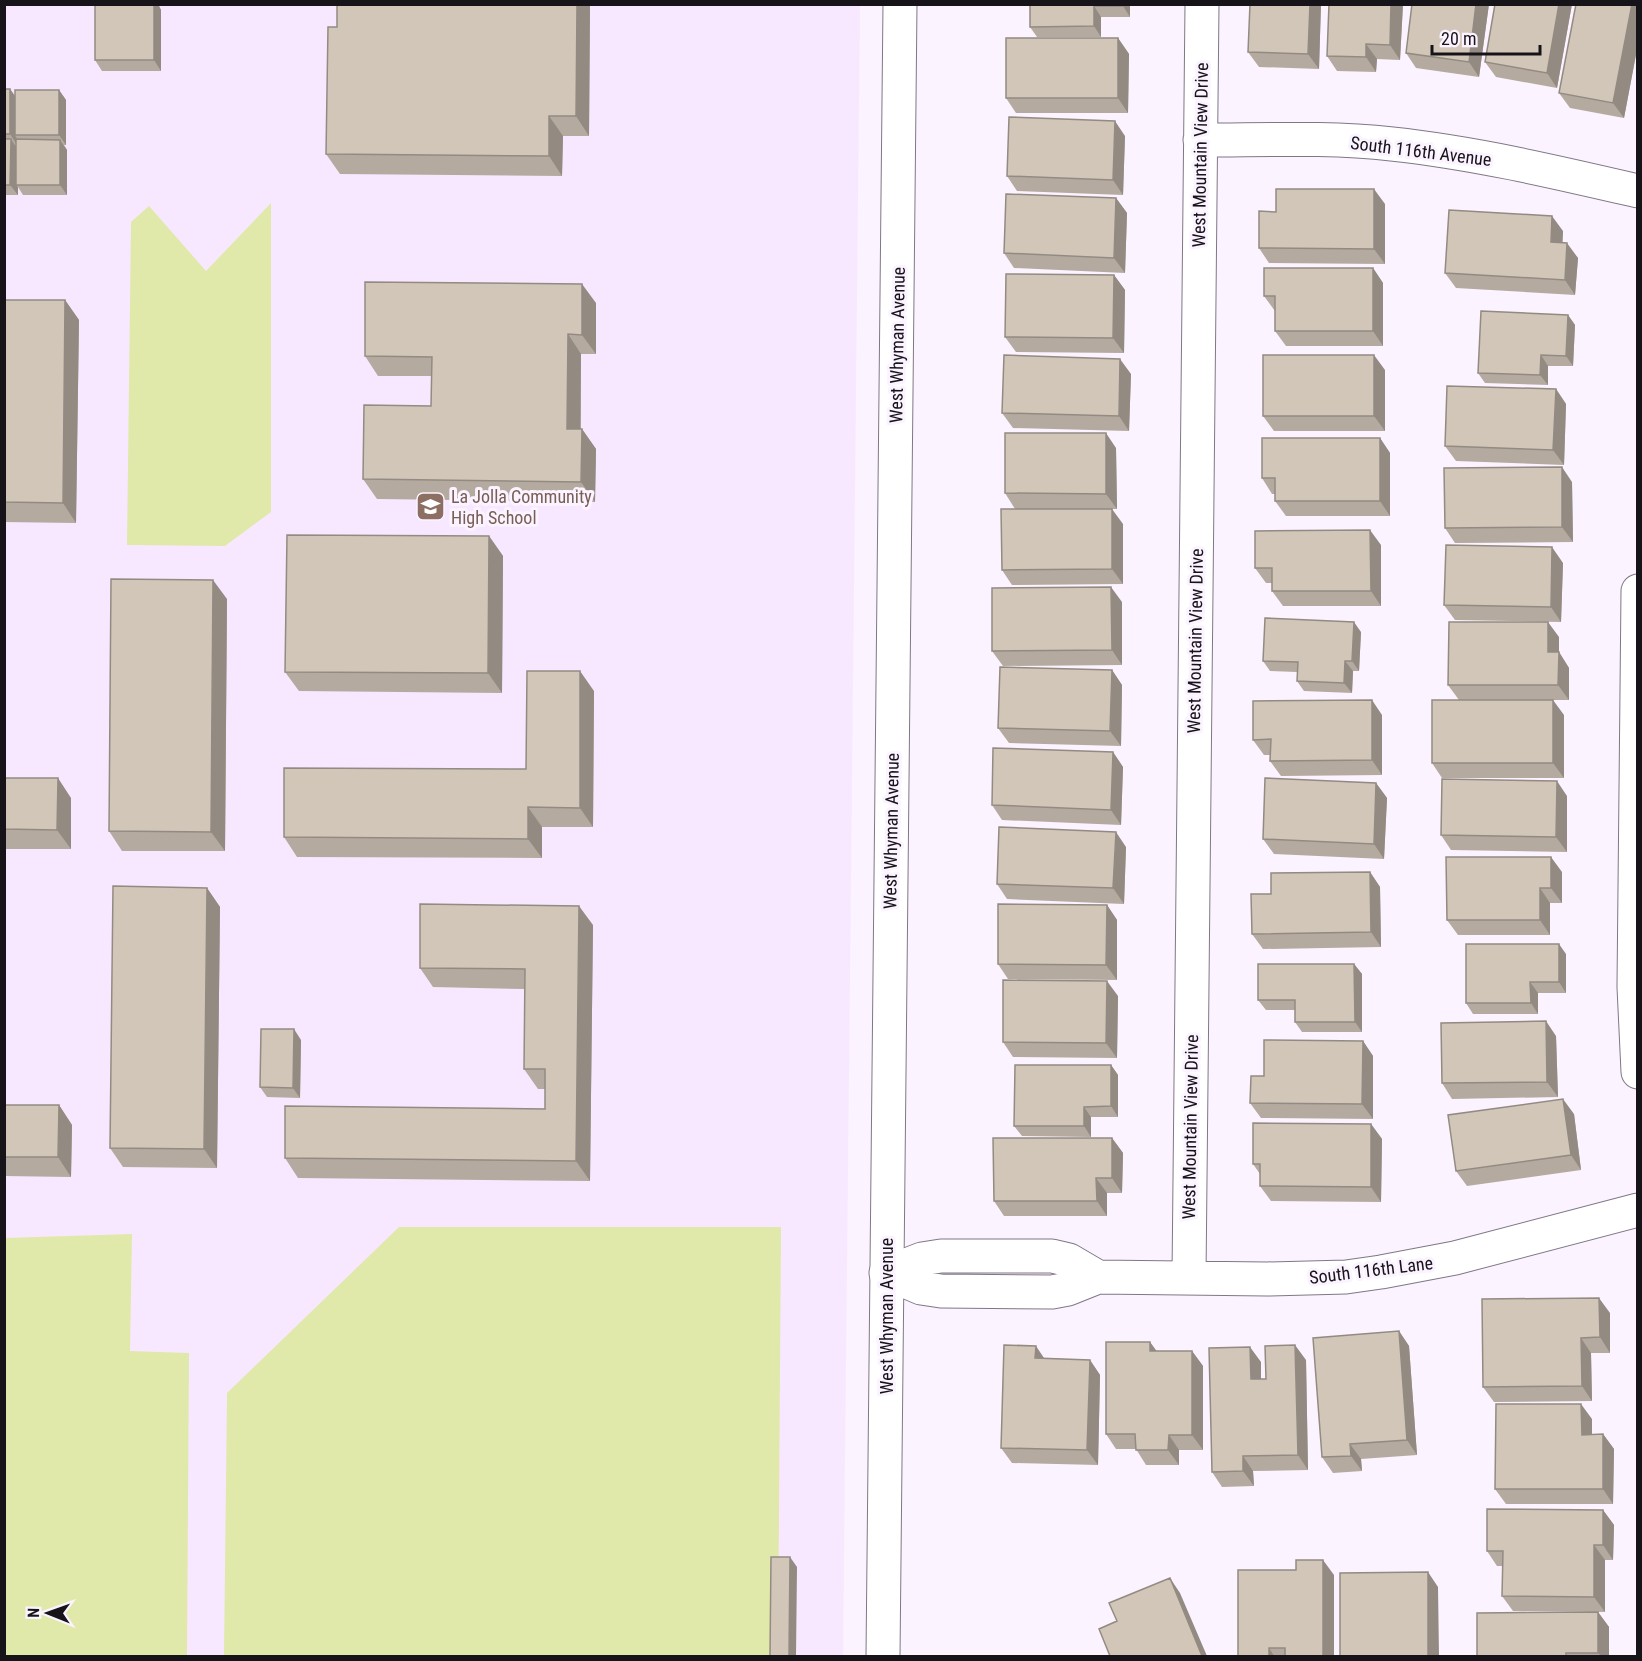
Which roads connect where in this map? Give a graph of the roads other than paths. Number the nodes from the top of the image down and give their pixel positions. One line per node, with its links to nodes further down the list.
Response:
1 (900, 4): 8 (street, West Whyman Avenue)
2 (1202, 4): 3 (street, West Mountain View Drive)
3 (1200, 140): 4 (street, South 116th Avenue); 9 (street, West Mountain View Drive)
4 (1638, 190)
5 (1638, 591): 6 (street)
6 (1638, 1072)
7 (1638, 1210): 9 (street, South 116th Lane)
8 (886, 1273): 9 (street, South 116th Lane); 10 (street, West Whyman Avenue)
9 (1189, 1278)
10 (883, 1656)

